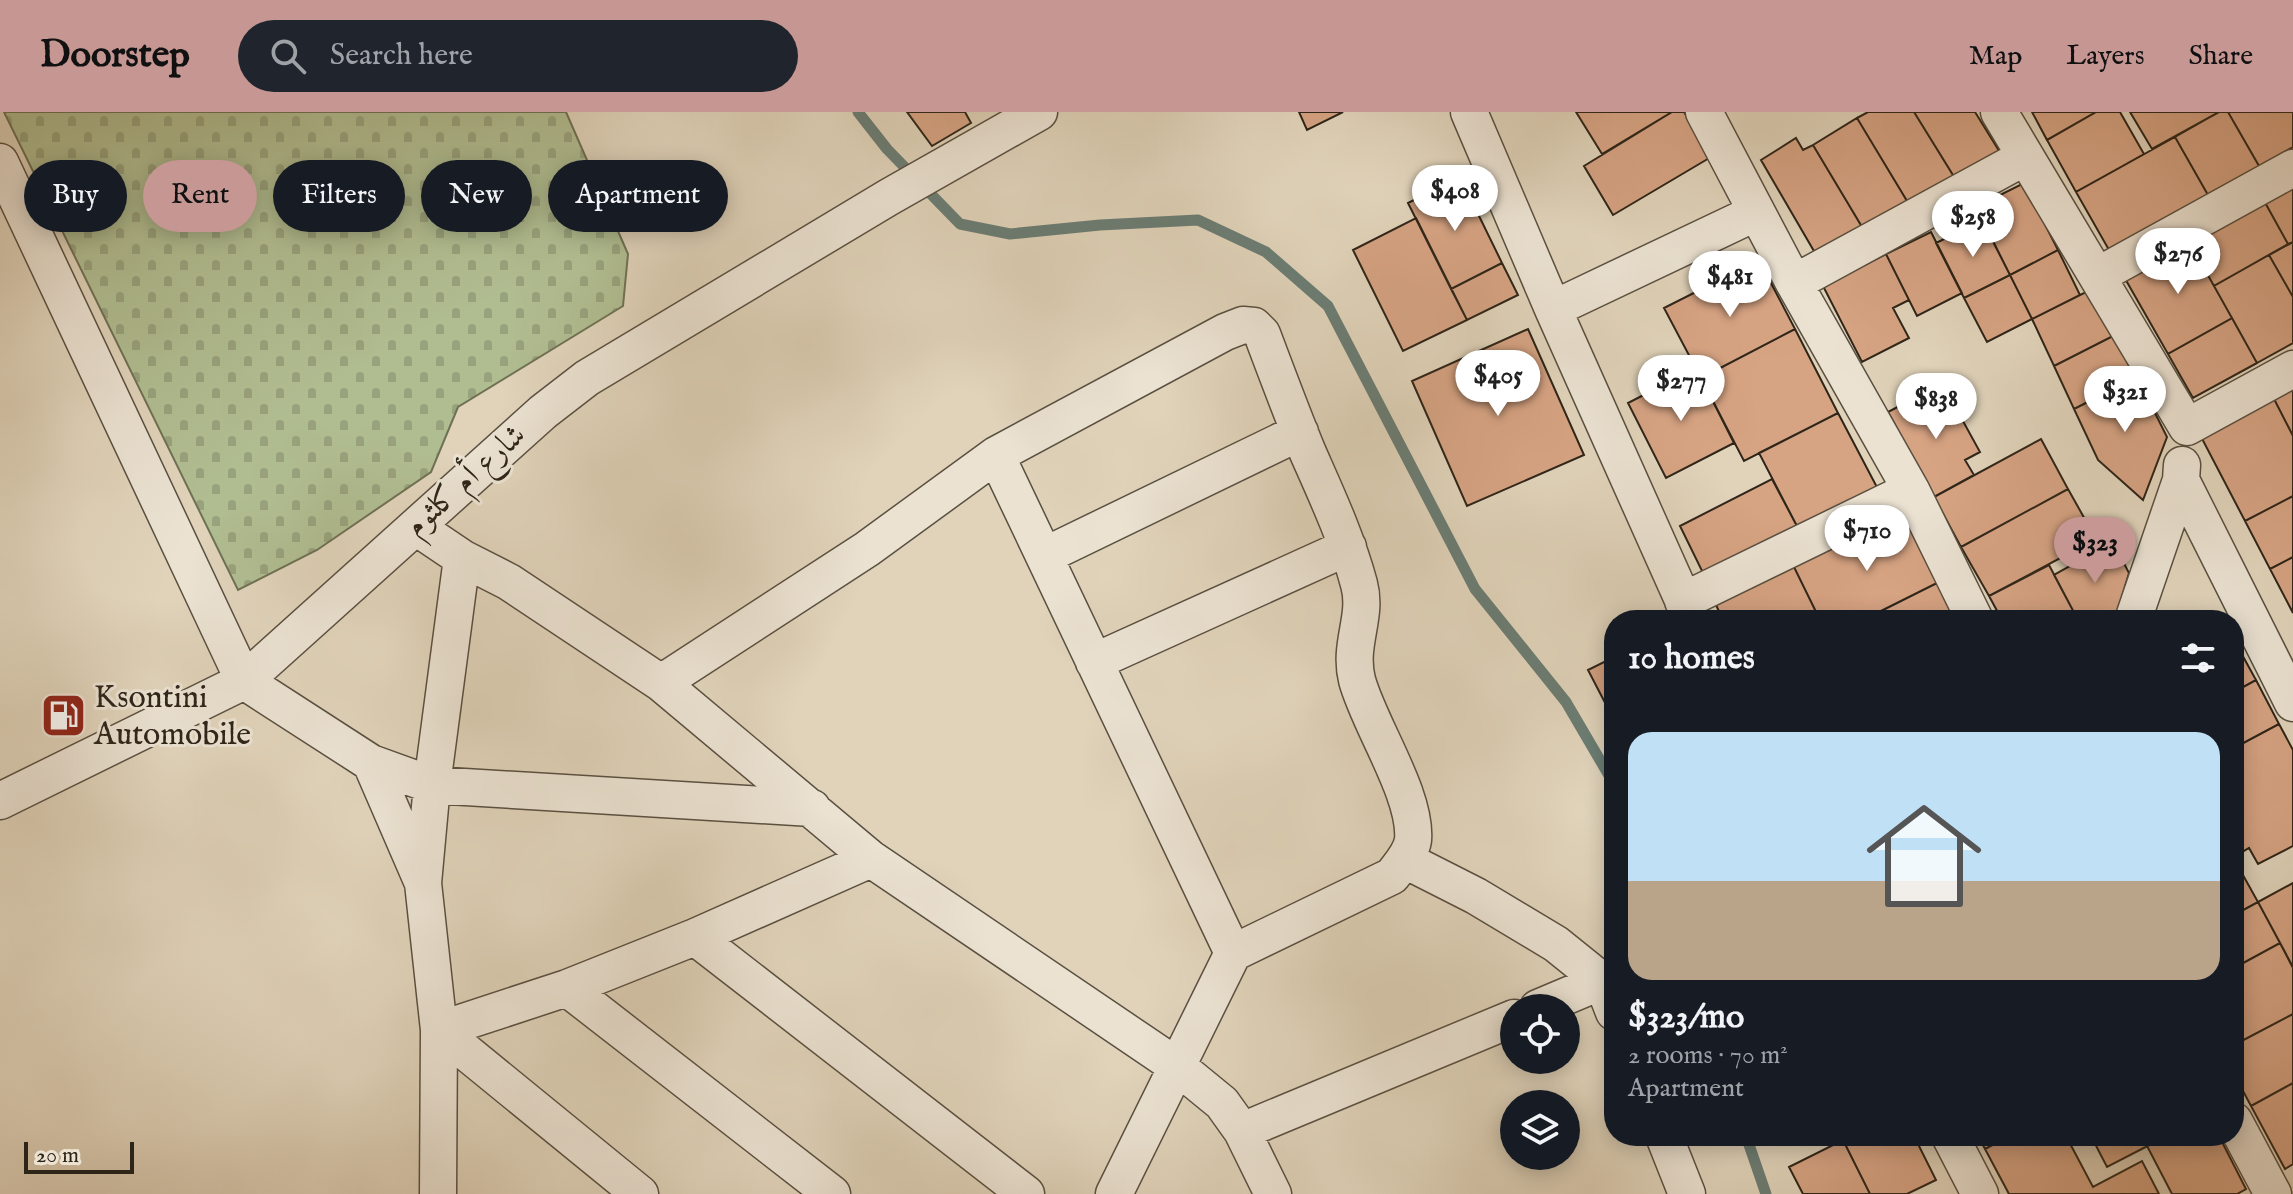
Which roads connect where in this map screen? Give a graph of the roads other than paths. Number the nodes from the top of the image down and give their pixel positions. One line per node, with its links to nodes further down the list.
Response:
1 (1039, 112): 5 (street, شارع أم كلثوم)
2 (1469, 112): 12 (street)
3 (1704, 112): 9 (street)
4 (1999, 112): 6 (street)
5 (991, 124): 19 (street, شارع أم كلثوم)
6 (2025, 157): 10 (street); 11 (street)
7 (0, 162): 29 (street)
8 (2293, 168): 10 (street)
9 (1755, 213): 11 (street); 12 (street)
10 (2097, 276): 14 (street)
11 (1794, 283): 18 (street)
12 (1553, 309): 23 (street)
13 (2293, 369): 14 (street)
14 (2187, 427): 17 (street)
15 (1300, 432): 16 (street); 20 (street); 21 (street)
16 (996, 455): 21 (street); 30 (street)
17 (2181, 480): 26 (street); 28 (street)
18 (1911, 490): 24 (street); 25 (street)
19 (416, 527): 22 (street); 29 (street, شارع أم كلثوم)
20 (1348, 547): 27 (street); 36 (street)
21 (1044, 556): 27 (street)
22 (462, 558): 30 (street); 32 (street)
23 (1688, 610)
24 (1690, 610)
25 (1970, 610)
26 (2136, 610)
27 (1094, 662): 39 (street)
28 (2288, 679)
29 (244, 681): 31 (street); 33 (street, شارع أم كلثوم)
30 (661, 683): 34 (street)
31 (371, 763): 32 (street); 37 (street)
32 (432, 785): 34 (street); 37 (street)
33 (0, 801)
34 (812, 808): 35 (street)
35 (871, 859): 38 (street); 46 (street)
36 (1405, 860): 39 (street); 40 (street)
37 (423, 883): 45 (street)
38 (695, 937): 41 (street); 55 (street)
39 (1233, 953): 46 (street)
40 (1604, 985)
41 (567, 988): 45 (street); 54 (street)
42 (1604, 992): 43 (street)
43 (1580, 998)
44 (1500, 1024): 47 (street)
45 (439, 1030): 51 (street); 53 (street)
46 (1178, 1067): 47 (street); 56 (street)
47 (1242, 1131): 57 (street)
48 (2244, 1140): 60 (street)
49 (1668, 1146): 58 (street)
50 (1955, 1146): 59 (street)
51 (438, 1181): 52 (street)
52 (469, 1194)
53 (640, 1194)
54 (832, 1194)
55 (1026, 1194)
56 (1114, 1194)
57 (1273, 1194)
58 (1687, 1194)
59 (1980, 1194)
60 (2273, 1194)

